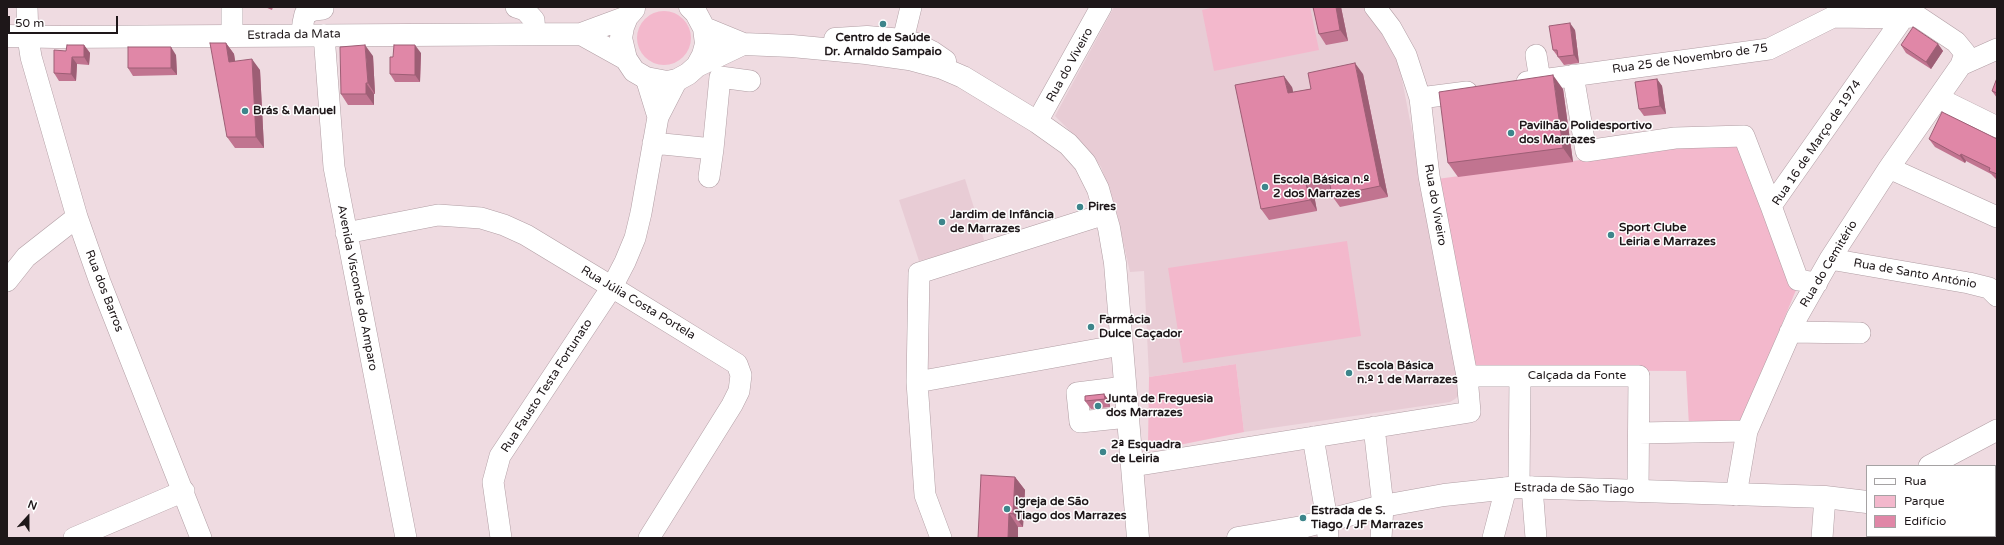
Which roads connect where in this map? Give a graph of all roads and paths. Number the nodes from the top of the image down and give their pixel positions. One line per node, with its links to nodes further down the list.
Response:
1 (26, 7): 16 (street, Rua dos Barros)
2 (232, 7): 17 (street)
3 (516, 7): 12 (street)
4 (690, 7): 11 (main road)
5 (911, 7): 19 (street)
6 (1101, 7): 35 (street, Rua do Viveiro)
7 (1375, 7): 32 (street, Rua do Viveiro)
8 (323, 9): 14 (street)
9 (632, 12): 13 (main road, Estrada da Mata); 22 (main road)
10 (1903, 18): 23 (street, Rua 25 de Novembro de 75); 25 (street, Rua 25 de Novembro de 75); 41 (street, Rua 16 de Março de 1974)
11 (704, 28): 18 (main road); 24 (main road)
12 (535, 34): 13 (main road, Estrada da Mata); 15 (main road, Estrada da Mata)
13 (581, 34): 22 (main road, Estrada da Mata)
14 (302, 35): 15 (main road, Estrada da Mata); 17 (main road, Estrada da Mata)
15 (324, 35): 45 (street, Avenida Visconde do Amparo)
16 (17, 36): 17 (main road, Estrada da Mata); 42 (street, Rua dos Barros)
17 (232, 36)
18 (743, 44): 19 (main road); 24 (main road)
19 (899, 48): 35 (main road)
20 (1997, 49): 23 (street)
21 (1536, 55): 28 (street)
22 (626, 59): 26 (main road)
23 (1963, 59): 33 (street, Rua do Cemitério)
24 (697, 66): 27 (main road)
25 (1573, 75): 28 (street, Rua 25 de Novembro de 75); 41 (street)
26 (646, 78): 27 (main road); 34 (street)
27 (677, 80): 34 (street)
28 (1540, 80): 30 (street, Rua 25 de Novembro de 75)
29 (750, 81): 38 (street)
30 (1509, 85)
31 (1486, 88): 32 (street)
32 (1420, 98): 54 (street, Rua do Viveiro)
33 (1938, 98): 36 (street); 39 (street, Rua do Cemitério)
34 (658, 117): 37 (street, Rua Fausto Testa Fortunato)
35 (1038, 122): 44 (main road)
36 (1997, 128)
37 (653, 143): 38 (street); 49 (street, Rua Fausto Testa Fortunato)
38 (712, 149): 40 (street)
39 (1889, 168): 43 (street); 46 (street, Rua do Cemitério)
40 (709, 177)
41 (1771, 206): 48 (street, Rua 16 de Março de 1974)
42 (77, 216): 47 (street); 67 (street, Rua dos Barros)
43 (1997, 217)
44 (1107, 221): 53 (main road); 56 (street)
45 (346, 233): 49 (street, Rua Júlia Costa Portela); 76 (street, Avenida Visconde do Amparo)
46 (1830, 259): 48 (street, Rua do Cemitério); 50 (street, Rua de Santo António)
47 (7, 281)
48 (1817, 283): 51 (street, Rua do Cemitério)
49 (612, 286): 77 (street, Rua Fausto Testa Fortunato); 78 (street, Rua Júlia Costa Portela)
50 (1997, 296)
51 (1790, 332): 52 (street); 61 (street, Rua do Cemitério)
52 (1860, 333)
53 (1122, 345): 56 (street); 57 (main road)
54 (1467, 376): 55 (street); 59 (street, Rua do Viveiro)
55 (1520, 377): 62 (street, Calçada da Fonte); 66 (street)
56 (917, 382): 79 (street)
57 (1125, 387): 58 (main road); 58 (street)
58 (1128, 417): 65 (main road)
59 (1374, 428): 63 (street); 72 (street)
60 (1997, 430): 64 (street)
61 (1747, 431): 62 (street); 69 (street, Rua do Cemitério)
62 (1639, 433): 68 (street, Calçada da Fonte)
63 (1313, 437): 65 (street); 73 (street)
64 (1931, 465)
65 (1133, 466): 80 (main road)
66 (1519, 487): 68 (main road, Estrada de São Tiago); 72 (main road, Estrada de São Tiago); 83 (street); 84 (street)
67 (184, 491): 74 (street); 75 (street, Rua dos Barros)
68 (1638, 491): 69 (main road, Estrada de São Tiago)
69 (1736, 495): 70 (main road, Estrada de São Tiago)
70 (1826, 497): 71 (main road, Estrada de São Tiago); 85 (street)
71 (1866, 502)
72 (1383, 506): 73 (main road, Estrada de São Tiago); 82 (street)
73 (1327, 529): 81 (main road, Estrada de São Tiago)
74 (74, 538)
75 (201, 538)
76 (406, 538)
77 (501, 538)
78 (649, 538)
79 (940, 538)
80 (1138, 538)
81 (1238, 538)
82 (1381, 538)
83 (1493, 538)
84 (1536, 538)
85 (1822, 538)

